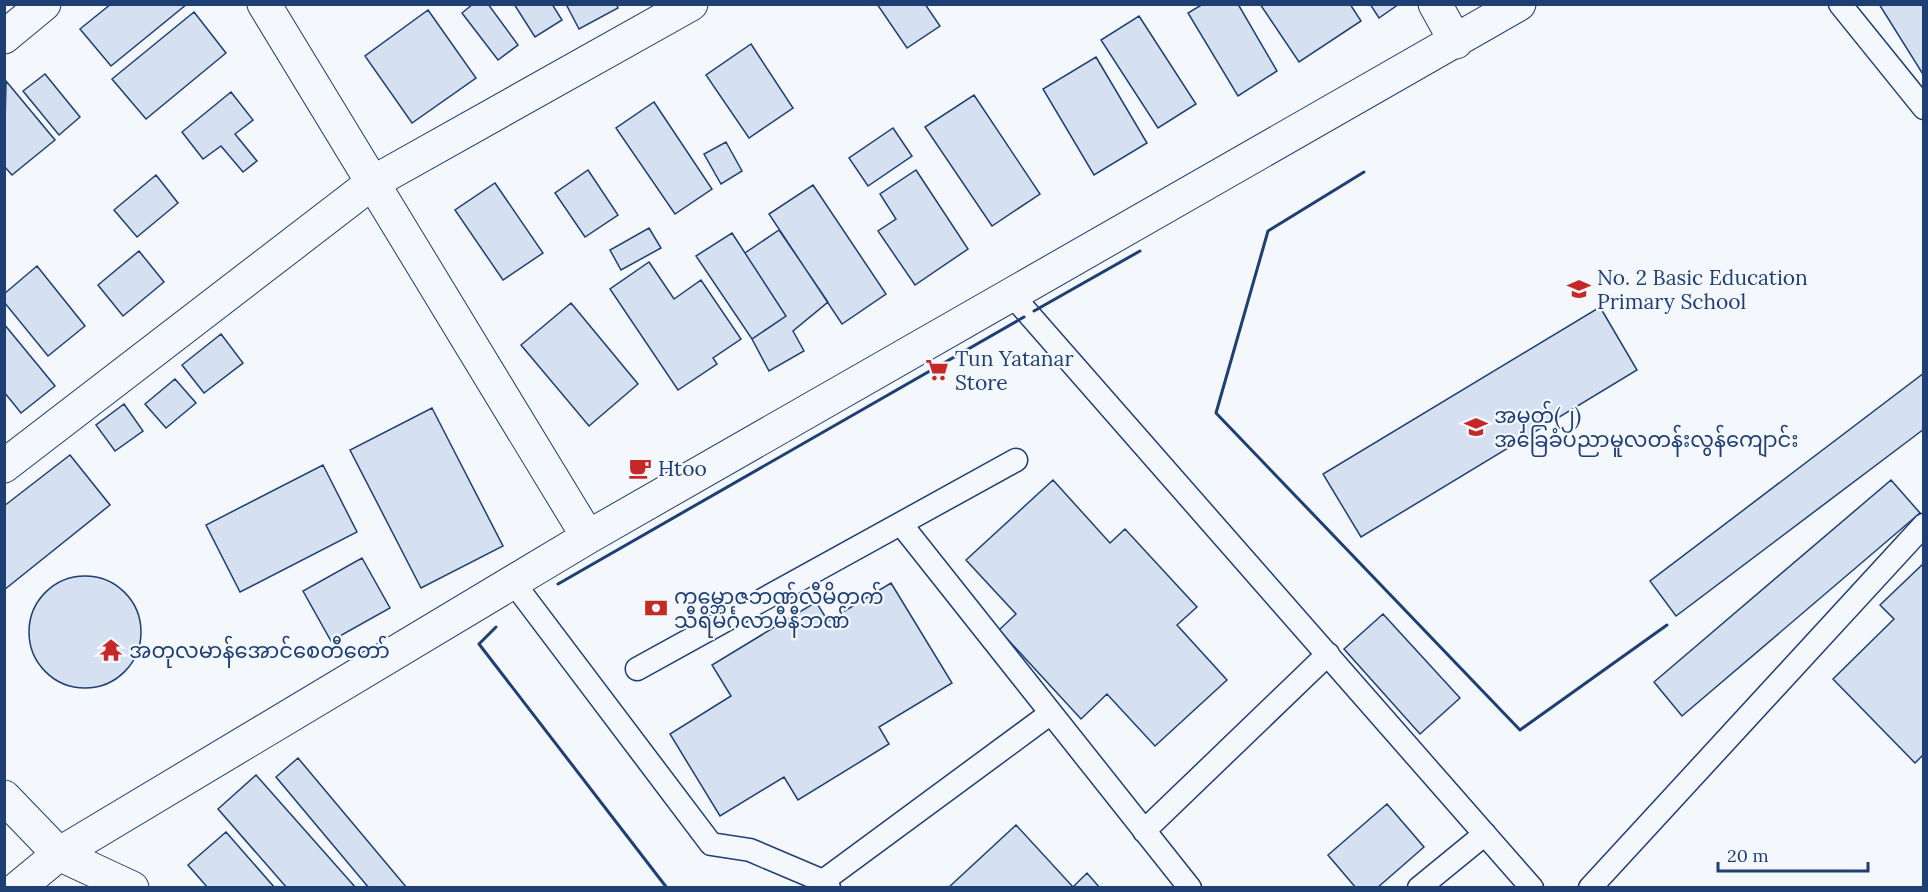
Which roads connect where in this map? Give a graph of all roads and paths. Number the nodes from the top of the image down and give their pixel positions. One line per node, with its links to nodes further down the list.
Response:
1 (44, 4): 7 (street)
2 (264, 4): 10 (street)
3 (691, 4): 10 (street)
4 (1435, 4): 8 (street)
5 (1519, 4): 8 (street)
6 (1840, 4): 9 (lane)
7 (4, 37)
8 (1456, 42): 11 (street)
9 (1923, 108)
10 (372, 183): 13 (street); 16 (street)
11 (1012, 295): 16 (street); 18 (lane)
12 (1016, 460): 14 (lane)
13 (4, 466)
14 (901, 524): 19 (lane); 20 (lane)
15 (1923, 525): 31 (lane)
16 (588, 537): 17 (street)
17 (513, 582): 24 (street); 25 (lane)
18 (1328, 654): 22 (lane); 23 (lane)
19 (637, 669)
20 (1051, 713): 22 (lane); 25 (lane)
21 (4, 797): 24 (street)
22 (1144, 831): 28 (lane)
23 (1485, 834): 29 (lane); 30 (lane)
24 (59, 854): 26 (street); 27 (street)
25 (826, 884)
26 (18, 888)
27 (132, 888)
28 (1190, 888)
29 (1419, 888)
30 (1532, 888)
31 (1590, 888)

